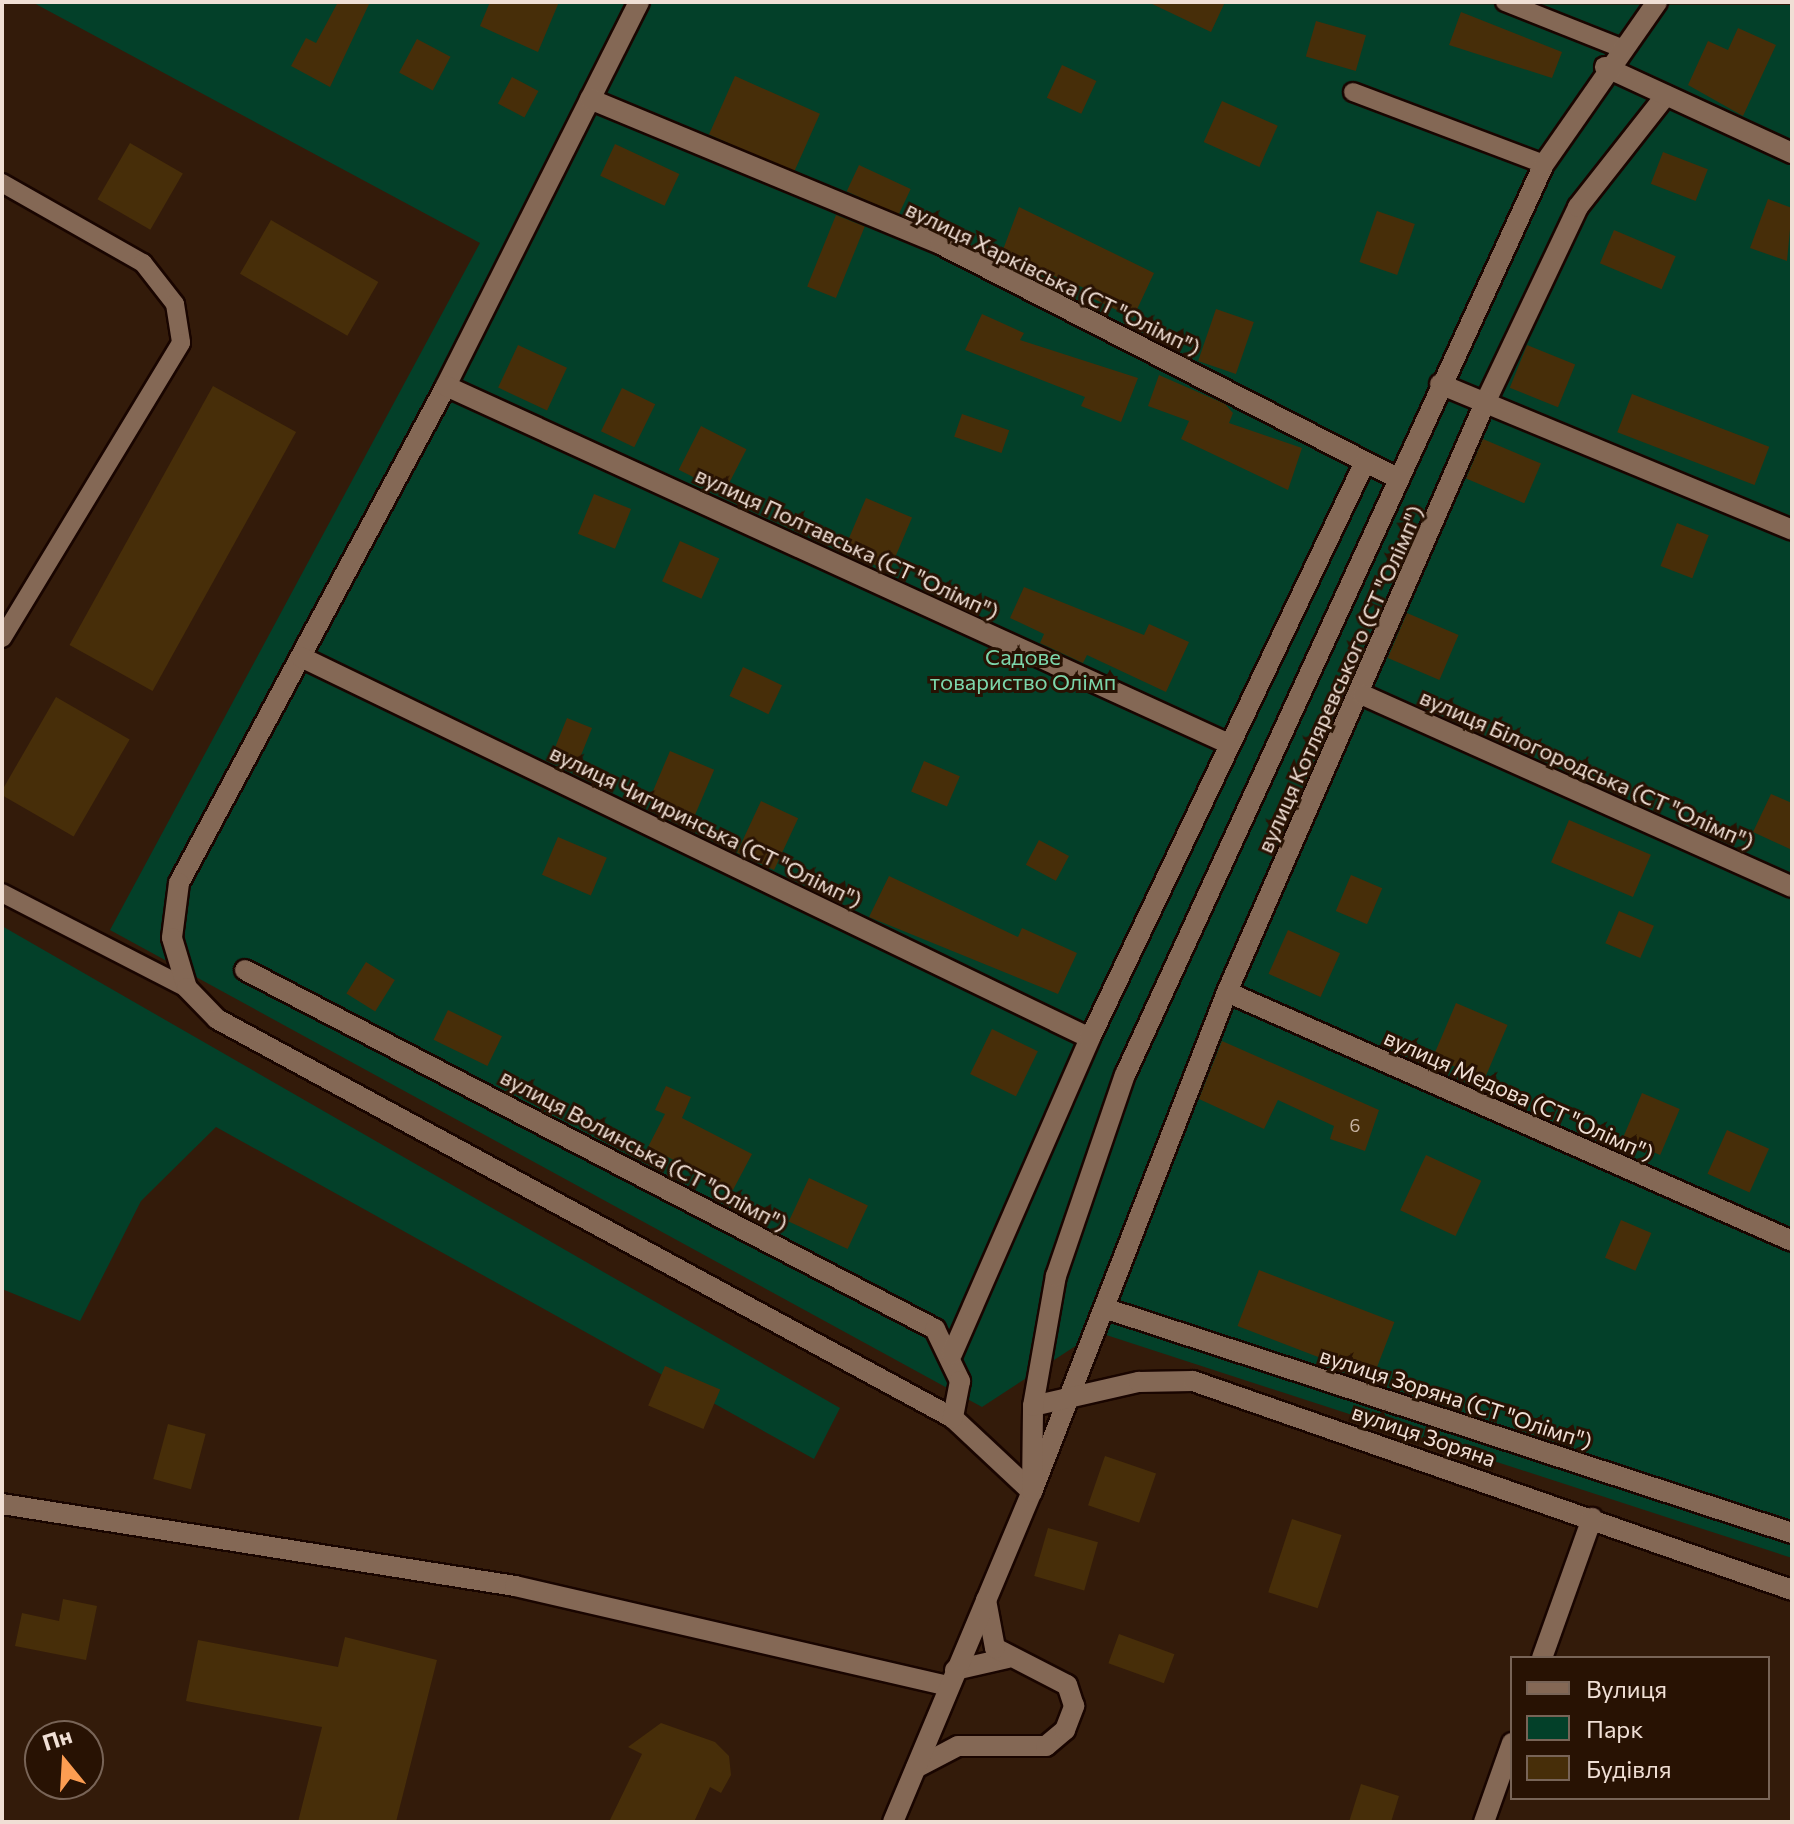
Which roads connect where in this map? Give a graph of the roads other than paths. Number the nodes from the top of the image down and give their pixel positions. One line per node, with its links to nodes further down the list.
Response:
1 (639, 2): 8 (street)
2 (1505, 2): 4 (lane)
3 (1657, 2): 4 (street)
4 (1621, 48): 5 (street)
5 (1605, 67): 7 (street); 10 (street)
6 (1353, 92): 10 (lane)
7 (1666, 95): 9 (street); 14 (street, вулиця Котляревського (СТ "Олімп"))
8 (590, 99): 13 (street); 15 (street, вулиця Харківська (СТ "Олімп"))
9 (1792, 153)
10 (1544, 164): 12 (street)
11 (2, 183): 18 (lane)
12 (1440, 384): 14 (street); 16 (street)
13 (446, 386): 19 (street); 21 (street, вулиця Полтавська (СТ "Олімп"))
14 (1485, 403): 17 (street); 20 (street, вулиця Котляревського (СТ "Олімп"))
15 (1365, 462): 16 (street, вулиця Харківська (СТ "Олімп")); 21 (street)
16 (1399, 479): 32 (street)
17 (1792, 530)
18 (2, 638)
19 (301, 657): 25 (street); 27 (street, вулиця Чигиринська (СТ "Олімп"))
20 (1363, 695): 22 (street, вулиця Білогородська (СТ "Олімп")); 26 (street, вулиця Котляревського (СТ "Олімп"))
21 (1229, 744): 27 (street)
22 (1792, 887)
23 (2, 893): 25 (lane)
24 (245, 970): 30 (street, вулиця Волинська (СТ "Олімп"))
25 (187, 988): 33 (street)
26 (1227, 992): 28 (street, вулиця Медова (СТ "Олімп")); 29 (street, вулиця Котляревського (СТ "Олімп"))
27 (1090, 1038): 30 (street)
28 (1792, 1241)
29 (1104, 1308): 31 (street, вулиця Котляревського (СТ "Олімп")); 37 (street, вулиця Зоряна (СТ "Олімп"))
30 (952, 1354): 33 (street)
31 (1076, 1396): 32 (street, вулиця Зоряна); 34 (street, вулиця Котляревського (СТ "Олімп")); 36 (street, вулиця Зоряна)
32 (1033, 1406): 34 (street)
33 (953, 1418): 34 (street)
34 (1032, 1492): 39 (street, вулиця Котляревського (СТ "Олімп"))
35 (2, 1504): 42 (street)
36 (1592, 1518): 38 (street, вулиця Зоряна); 40 (street)
37 (1792, 1533)
38 (1792, 1590)
39 (986, 1600): 41 (street); 42 (street, вулиця Котляревського (СТ "Олімп"))
40 (1543, 1656)
41 (1008, 1658): 42 (street); 44 (street)
42 (952, 1678): 43 (street)
43 (940, 1707): 44 (street); 46 (street)
44 (958, 1746): 46 (street)
45 (1510, 1749): 48 (street)
46 (916, 1768): 47 (street)
47 (892, 1822)
48 (1484, 1822)

